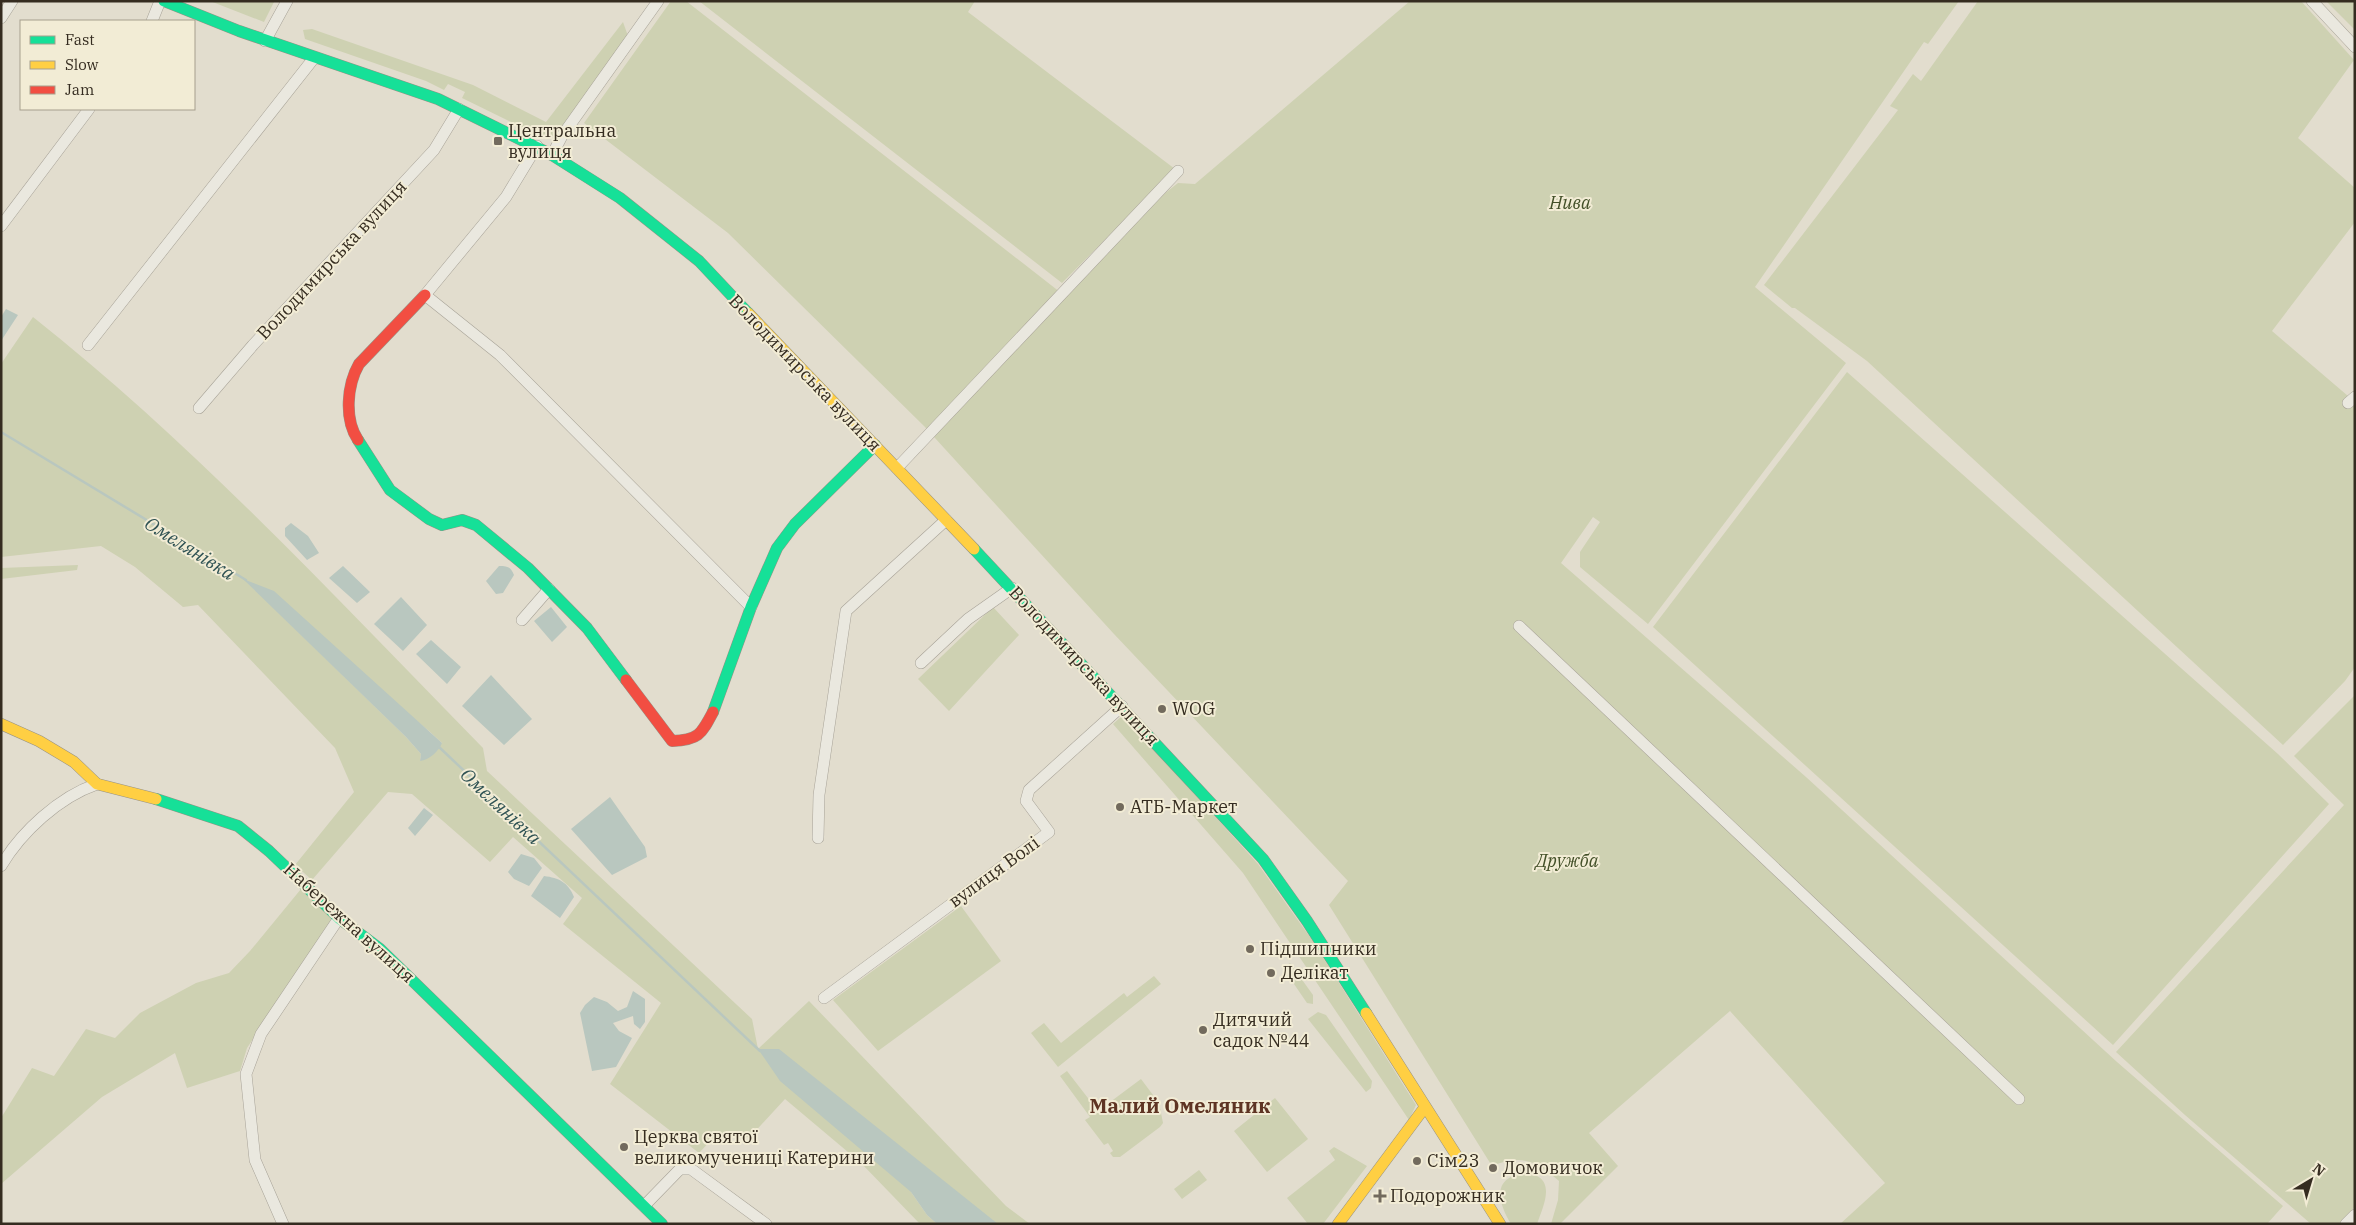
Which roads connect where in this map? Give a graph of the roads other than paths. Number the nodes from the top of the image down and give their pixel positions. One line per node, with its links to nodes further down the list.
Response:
1 (12, 1): 7 (street)
2 (160, 1): 8 (street)
3 (164, 1): 9 (street, Володимирська вулиця)
4 (287, 1): 9 (street)
5 (658, 1): 15 (street)
6 (2312, 1): 10 (street)
7 (1, 18)
8 (152, 20)
9 (265, 40): 11 (street, Володимирська вулиця)
10 (2355, 47)
11 (314, 58): 12 (street, Володимирська вулиця); 19 (street)
12 (459, 109): 14 (street, Володимирська вулиця); 20 (street, Володимирська вулиця)
13 (88, 110): 17 (street)
14 (537, 146): 15 (street, Володимирська вулиця); 18 (street, Володимирська вулиця)
15 (552, 155): 21 (street, Володимирська вулиця)
16 (1178, 172): 22 (street)
17 (1, 226)
18 (425, 294): 25 (street, Володимирська вулиця); 26 (street)
19 (88, 345)
20 (199, 408)
21 (875, 445): 22 (street, Володимирська вулиця); 26 (street, Володимирська вулиця)
22 (896, 468): 23 (street, Володимирська вулиця)
23 (946, 520): 24 (street, Володимирська вулиця); 33 (street)
24 (1012, 588): 29 (street); 30 (street, Володимирська вулиця)
25 (549, 589): 26 (street, Володимирська вулиця); 27 (street)
26 (751, 607)
27 (522, 620)
28 (1518, 626): 37 (street)
29 (921, 663)
30 (1122, 706): 36 (street, вулиця Волі); 38 (street, Володимирська вулиця)
31 (1, 724): 32 (street, Набережна вулиця)
32 (97, 784): 34 (street); 35 (street, Набережна вулиця)
33 (818, 838)
34 (1, 866)
35 (339, 918): 39 (street, Набережна вулиця); 41 (street)
36 (824, 998)
37 (2019, 1099)
38 (1425, 1107): 44 (street); 45 (street, Володимирська вулиця)
39 (644, 1206): 42 (street, Набережна вулиця); 43 (street)
40 (2355, 1215): 46 (street)
41 (283, 1224)
42 (662, 1224)
43 (766, 1224)
44 (1338, 1224)
45 (1500, 1224)
46 (2346, 1224)

